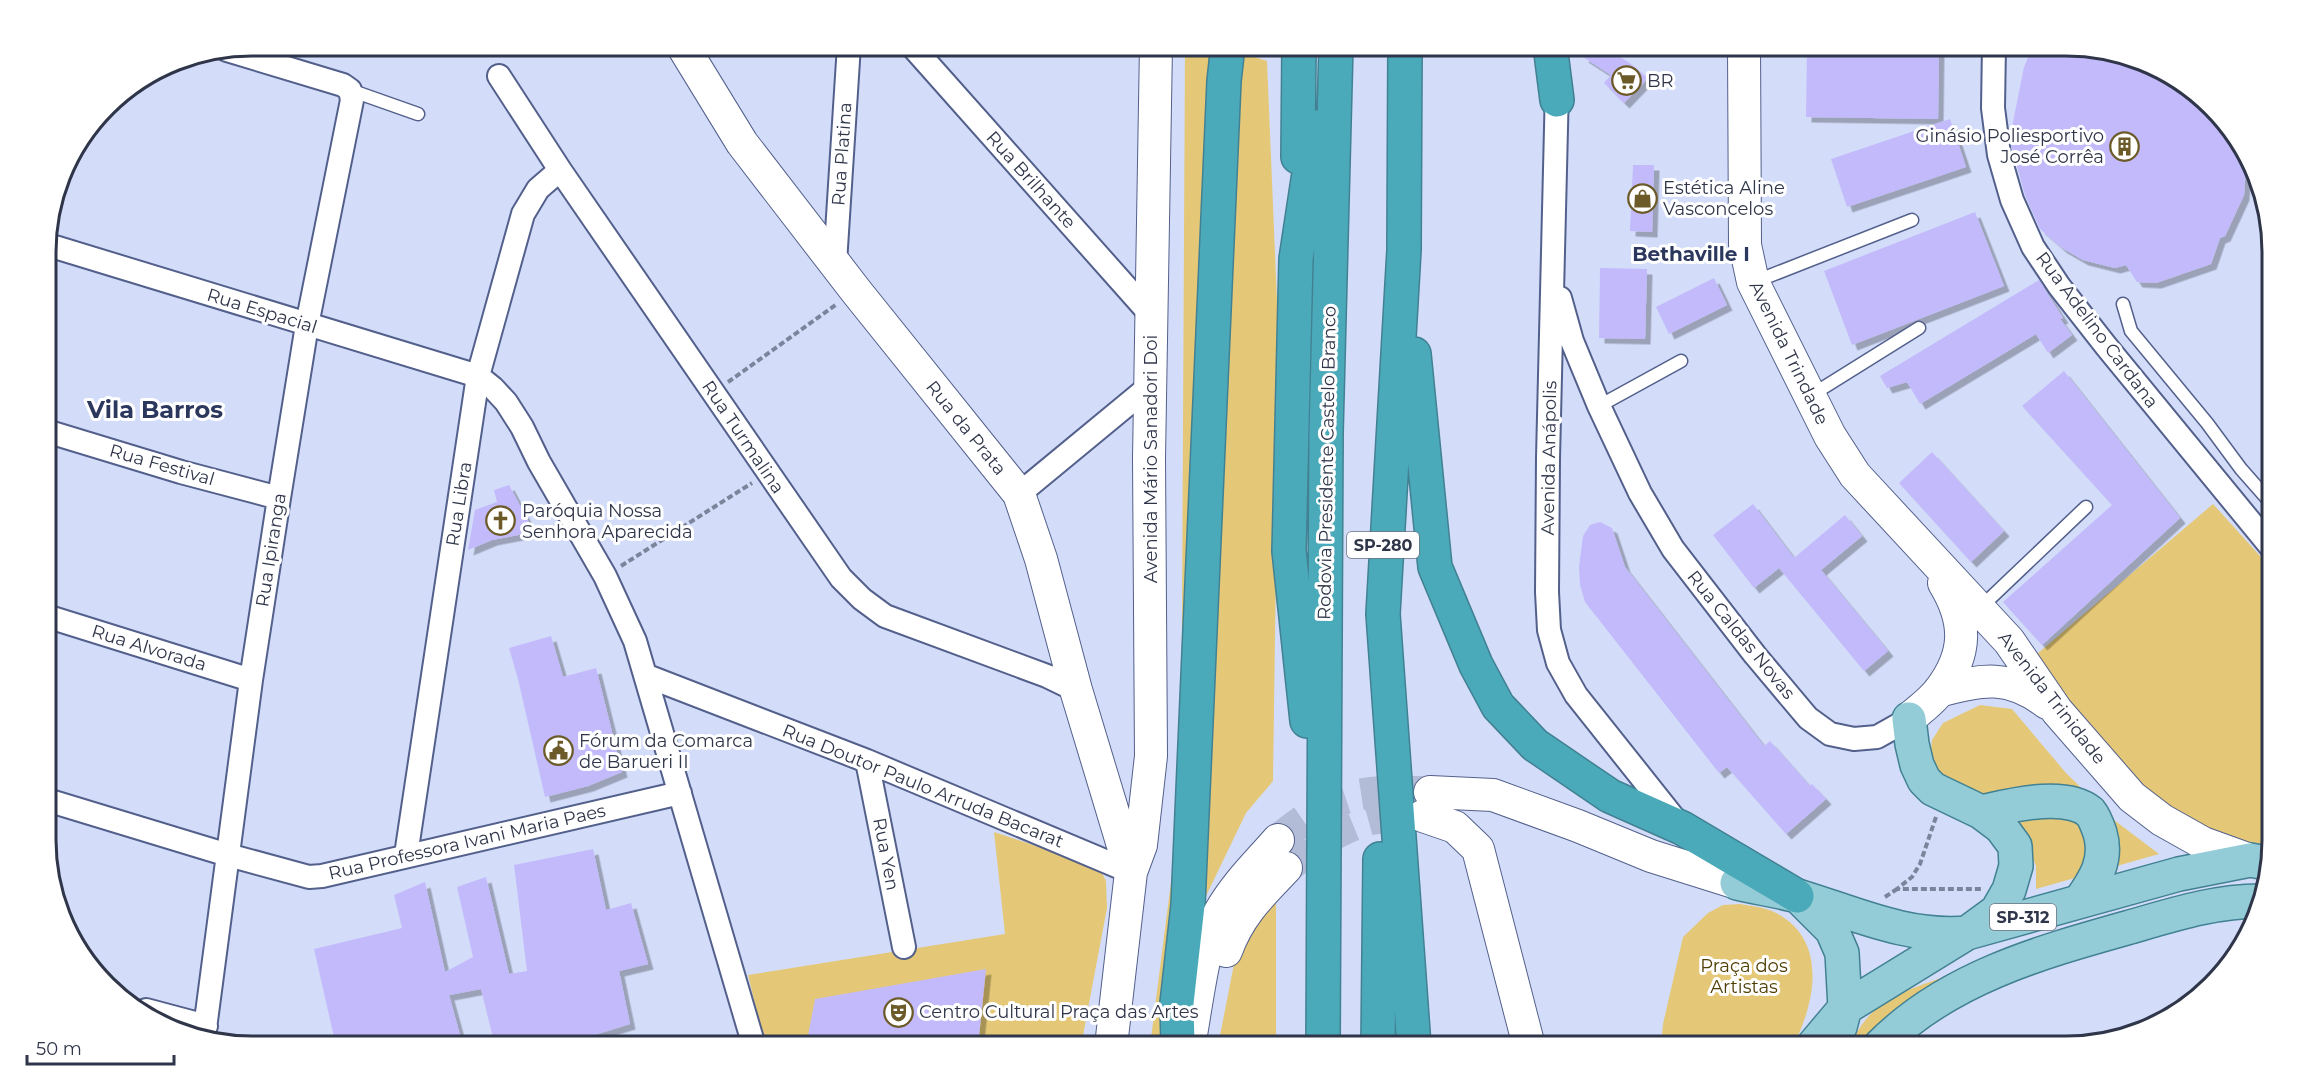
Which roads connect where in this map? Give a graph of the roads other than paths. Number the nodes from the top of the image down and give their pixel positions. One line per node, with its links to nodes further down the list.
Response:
1 (247, 56): 17 (street)
2 (689, 56): 26 (main road, Rua da Prata)
3 (848, 56): 26 (street, Rua Platina)
4 (921, 56): 30 (street, Rua Brilhante)
5 (1156, 56): 30 (main road, Avenida Mário Sanadori Doi)
6 (1227, 56): 76 (highway)
7 (1299, 56): 25 (highway, Rodovia Presidente Castelo Branco)
8 (1327, 56): 25 (highway, Rodovia Presidente Castelo Branco)
9 (1336, 56): 66 (highway, Rodovia Presidente Castelo Branco / SP-280)
10 (1383, 56): 18 (highway, SP-280)
11 (1405, 56): 24 (highway)
12 (1551, 56): 19 (highway)
13 (1557, 56): 19 (street, Avenida Anápolis)
14 (1744, 56): 28 (main road, Avenida Trindade)
15 (1994, 56): 43 (street, Rua Adelino Cardana)
16 (499, 76): 21 (street, Rua Turmalina)
17 (350, 90): 20 (lane); 31 (street, Rua Ipiranga)
18 (1383, 99): 24 (highway); 46 (highway, SP-280)
19 (1557, 100): 27 (street, Avenida Anápolis)
20 (418, 114)
21 (560, 170): 34 (street, Rua Libra); 50 (street, Rua Turmalina)
22 (1912, 220): 28 (lane)
23 (56, 247): 31 (street, Rua Espacial)
24 (1404, 250): 46 (highway); 60 (highway)
25 (1296, 259): 66 (highway, Rodovia Presidente Castelo Branco)
26 (835, 263): 40 (main road, Rua da Prata)
27 (1553, 273): 37 (street, Rua Caldas Novas); 60 (street, Avenida Anápolis)
28 (1753, 282): 36 (main road, Avenida Trindade)
29 (2123, 304): 39 (lane)
30 (1151, 315): 35 (main road, Avenida Mário Sanadori Doi)
31 (307, 325): 34 (street, Rua Espacial); 41 (street, Rua Ipiranga)
32 (1919, 328): 36 (lane)
33 (1681, 362): 37 (lane)
34 (478, 376): 48 (street); 62 (street, Rua Libra)
35 (1151, 385): 40 (street); 54 (main road, Avenida Mário Sanadori Doi)
36 (1809, 397): 44 (main road, Avenida Trindade)
37 (1599, 406): 53 (street, Rua Caldas Novas)
38 (56, 434): 41 (street, Rua Festival)
39 (2262, 493)
40 (1019, 494): 50 (main road, Rua da Prata)
41 (279, 498): 49 (street, Rua Ipiranga)
42 (2086, 507): 45 (lane)
43 (2262, 536)
44 (1927, 553): 45 (main road, Avenida Trinidade); 51 (main road, Rua Caldas Novas)
45 (1979, 609): 52 (main road, Avenida Trinidade)
46 (1383, 614): 81 (highway, SP-280); 82 (highway)
47 (56, 619): 49 (street, Rua Alvorada)
48 (647, 676): 55 (street, Rua Doutor Paulo Arruda Bacarat); 57 (street)
49 (251, 680): 61 (street, Rua Ipiranga)
50 (1076, 690): 56 (main road, Rua da Prata)
51 (1940, 691): 52 (main road); 53 (main road, Rua Caldas Novas)
52 (2057, 711): 63 (main road, Avenida Trinidade)
53 (1909, 719): 59 (main road)
54 (1151, 756): 56 (main road); 65 (main road, Avenida Mário Sanadori Doi)
55 (867, 761): 65 (street, Rua Doutor Paulo Arruda Bacarat); 72 (street, Rua Yen)
56 (1101, 769): 65 (main road, Rua da Prata)
57 (680, 793): 62 (street, Rua Professora Ivani Maria Paes); 87 (street)
58 (56, 803): 61 (street, Rua Professora Ivani Maria Paes)
59 (1981, 812): 69 (main road); 71 (main road)
60 (1682, 828): 68 (highway)
61 (228, 855): 62 (street, Rua Professora Ivani Maria Paes); 75 (street, Rua Ipiranga)
62 (406, 855)
63 (2260, 860)
64 (2260, 860): 69 (main road, SP-312)
65 (1131, 872): 88 (main road)
66 (1324, 881): 73 (highway, Rodovia Presidente Castelo Branco / SP-280)
67 (1737, 884): 68 (main road, SP-312); 83 (main road)
68 (1797, 896): 71 (main road, SP-312); 74 (main road)
69 (2080, 901): 71 (main road, SP-312)
70 (2252, 901): 86 (main road, SP-312)
71 (1967, 933): 74 (main road, SP-312)
72 (904, 947)
73 (1324, 991): 79 (highway); 80 (highway, Rodovia Presidente Castelo Branco / SP-280)
74 (1845, 1008): 84 (main road); 85 (main road)
75 (205, 1031)
76 (1178, 1035)
77 (1191, 1035): 78 (main road)
78 (1208, 1035)
79 (1309, 1035)
80 (1323, 1035)
81 (1378, 1035)
82 (1413, 1035)
83 (1526, 1035)
84 (1822, 1035)
85 (1836, 1035)
86 (1893, 1035)
87 (750, 1036)
88 (1112, 1036)

